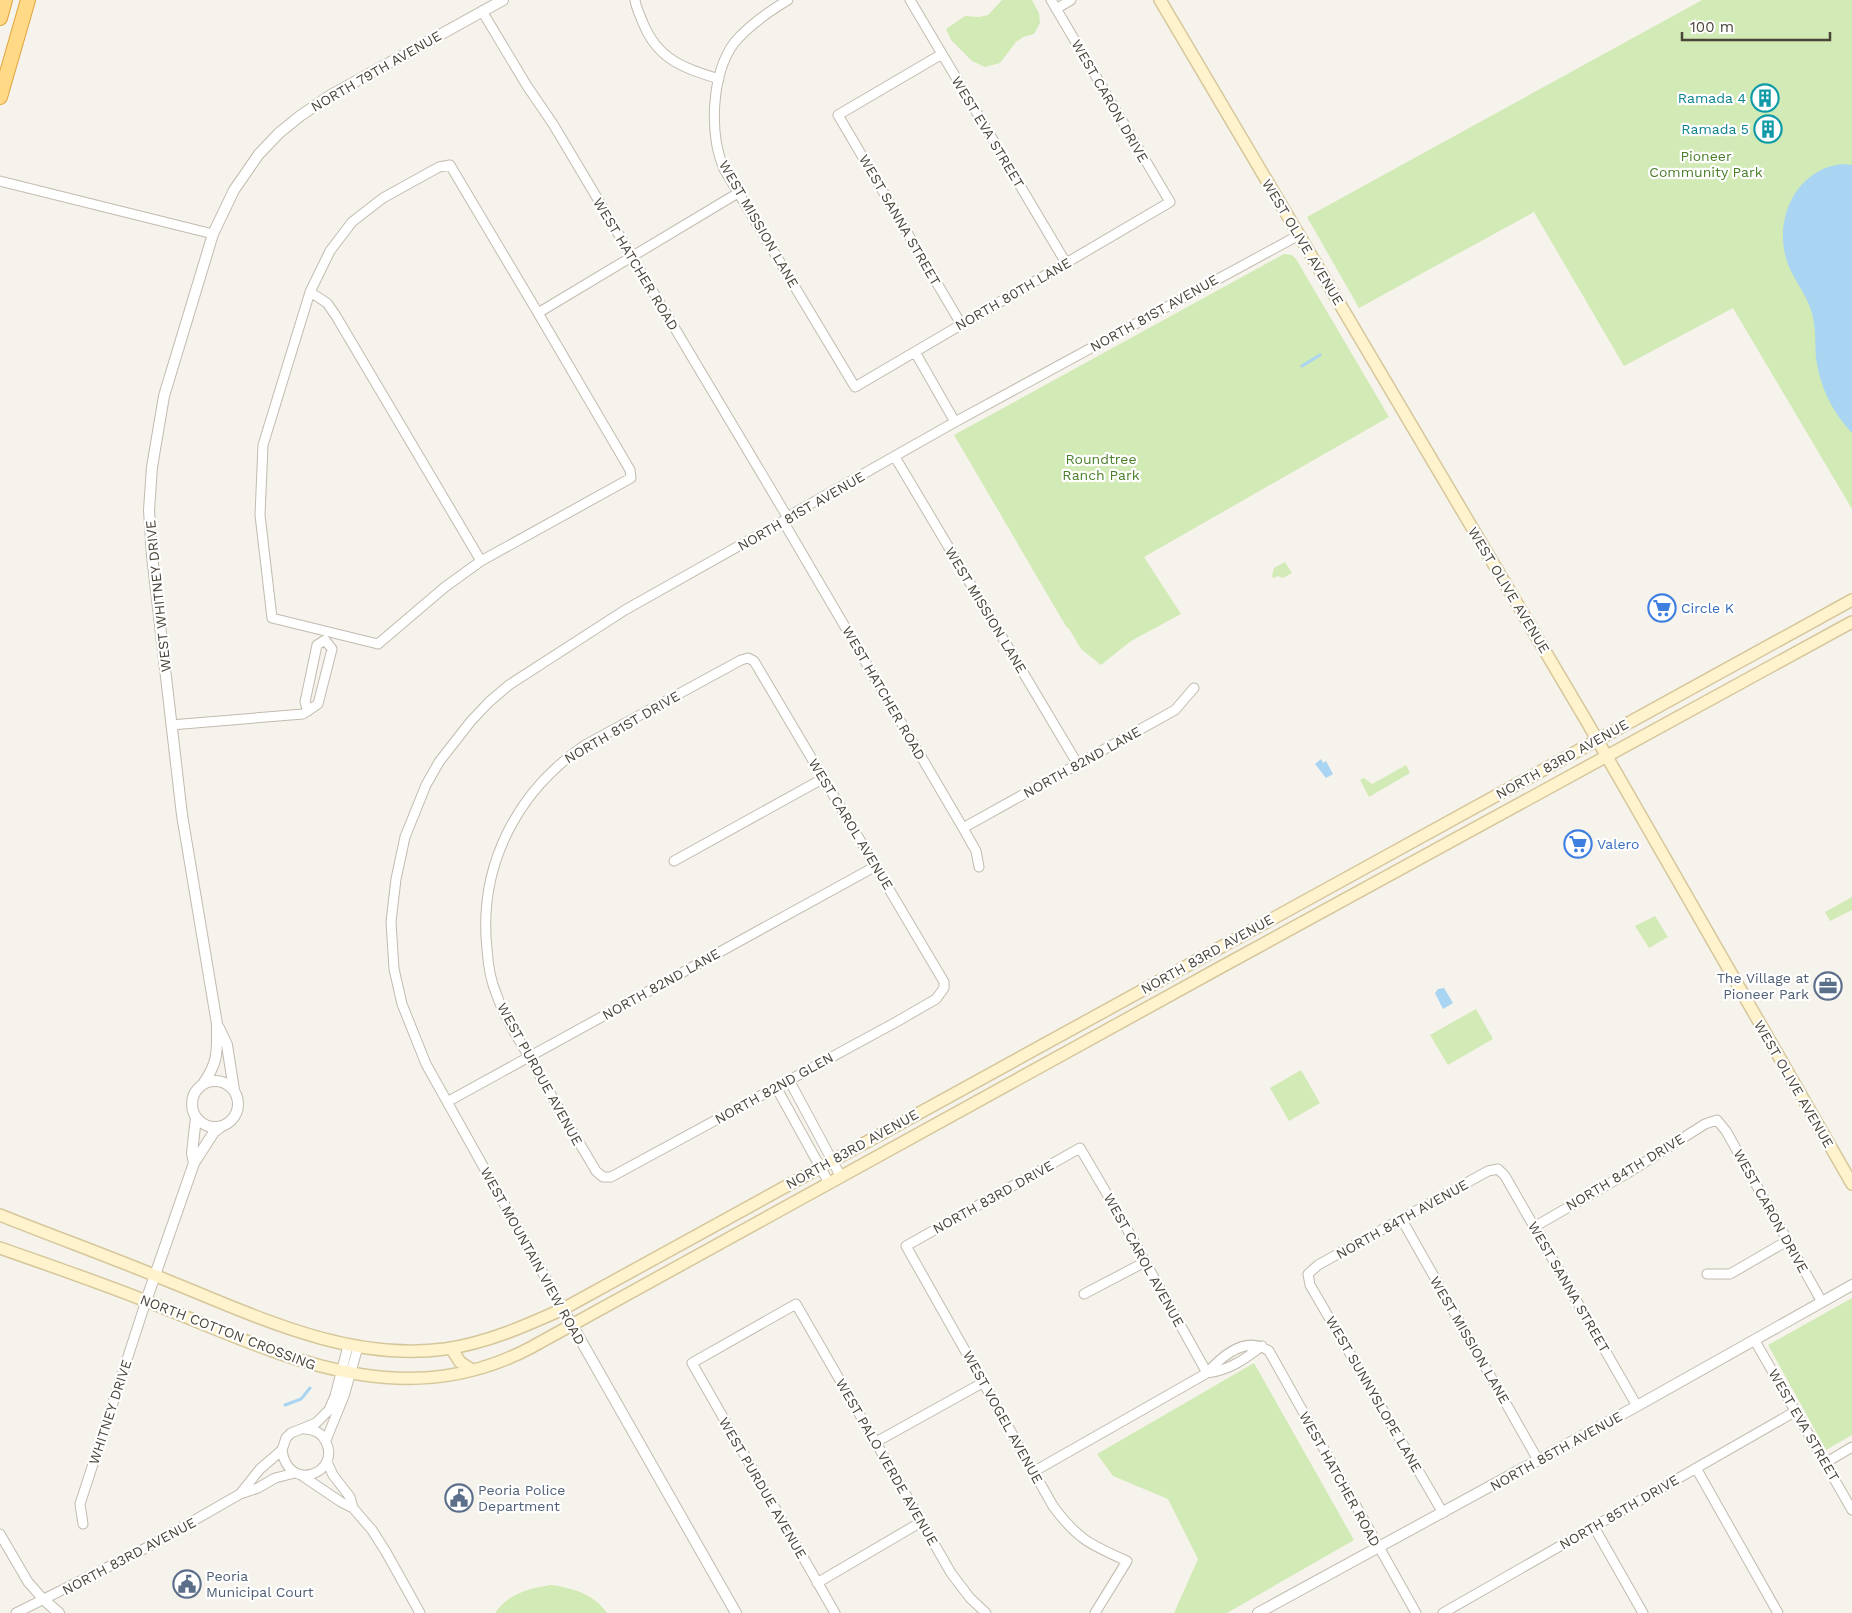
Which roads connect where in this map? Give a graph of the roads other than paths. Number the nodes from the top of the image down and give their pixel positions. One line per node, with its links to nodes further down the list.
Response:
1 (6, 0): 12 (highway)
2 (28, 0): 15 (highway)
3 (503, 0): 11 (street, NORTH 79TH AVENUE)
4 (635, 0): 14 (street)
5 (788, 0): 14 (street, WEST MISSION LANE)
6 (910, 0): 13 (street, WEST EVA STREET)
7 (1051, 0): 10 (street, WEST CARON DRIVE)
8 (1071, 0): 10 (street)
9 (1160, 0): 21 (main road, WEST OLIVE AVENUE)
10 (1056, 9): 19 (street, WEST CARON DRIVE)
11 (482, 11): 16 (street, NORTH 79TH AVENUE); 22 (street, WEST HATCHER ROAD)
12 (0, 18)
13 (942, 54): 23 (street, WEST EVA STREET); 26 (street, WEST SANNA STREET)
14 (719, 79): 18 (street, WEST MISSION LANE)
15 (0, 97)
16 (259, 154): 20 (street, WEST WHITNEY DRIVE)
17 (0, 181): 20 (street)
18 (738, 193): 22 (street); 28 (street, WEST MISSION LANE)
19 (1170, 202): 23 (street, NORTH 80TH LANE)
20 (213, 234): 39 (street, WEST WHITNEY DRIVE)
21 (1299, 235): 29 (street, NORTH 81ST AVENUE); 40 (main road, WEST OLIVE AVENUE)
22 (631, 256): 25 (street); 31 (street, WEST HATCHER ROAD)
23 (1066, 263): 26 (street, NORTH 80TH LANE)
24 (310, 292): 25 (street); 32 (street); 35 (street)
25 (538, 313): 32 (street)
26 (961, 324): 27 (street, NORTH 80TH LANE)
27 (915, 352): 28 (street, NORTH 80TH LANE); 29 (street)
28 (855, 387)
29 (955, 422): 30 (street, NORTH 81ST AVENUE)
30 (895, 457): 31 (street, NORTH 81ST AVENUE); 42 (street, WEST MISSION LANE)
31 (786, 520): 44 (street, WEST HATCHER ROAD); 51 (street, NORTH 81ST AVENUE)
32 (481, 561): 35 (street)
33 (1852, 600): 40 (main road, NORTH 83RD AVENUE)
34 (1852, 622): 41 (main road, NORTH 83RD AVENUE)
35 (326, 636): 38 (street); 38 (street)
36 (748, 658): 43 (street, WEST CAROL AVENUE); 53 (street, NORTH 81ST DRIVE)
37 (1194, 688): 42 (street, NORTH 82ND LANE)
38 (308, 711): 39 (street)
39 (171, 725): 55 (street, WEST WHITNEY DRIVE)
40 (1597, 740): 41 (main road, WEST OLIVE AVENUE); 46 (main road, NORTH 83RD AVENUE)
41 (1606, 755): 50 (main road, NORTH 83RD AVENUE); 73 (main road, WEST OLIVE AVENUE)
42 (1078, 764): 44 (street, NORTH 82ND LANE)
43 (824, 778): 45 (street); 47 (street, WEST CAROL AVENUE)
44 (963, 828): 48 (street, WEST HATCHER ROAD)
45 (674, 861)
46 (1376, 862): 49 (main road, NORTH 83RD AVENUE); 50 (main road)
47 (876, 866): 54 (street, WEST CAROL AVENUE); 56 (street, NORTH 82ND LANE)
48 (979, 867)
49 (1365, 868): 52 (main road); 66 (main road, NORTH 83RD AVENUE)
50 (1385, 877): 52 (main road, NORTH 83RD AVENUE)
51 (396, 879): 61 (street, WEST MOUNTAIN VIEW ROAD)
52 (1373, 884): 71 (main road, NORTH 83RD AVENUE)
53 (487, 904): 56 (street, WEST PURDUE AVENUE)
54 (941, 994): 57 (street, NORTH 82ND GLEN)
55 (218, 1024): 58 (street, WEST WHITNEY DRIVE); 60 (street, WEST WHITNEY DRIVE)
56 (529, 1056): 61 (street, NORTH 82ND LANE); 70 (street, WEST PURDUE AVENUE)
57 (789, 1080): 59 (street, NORTH 82ND GLEN); 66 (street)
58 (203, 1084): 60 (street); 62 (street, WEST WHITNEY DRIVE)
59 (776, 1087): 68 (street); 70 (street, NORTH 82ND GLEN)
60 (234, 1090): 64 (street, WEST WHITNEY DRIVE)
61 (447, 1102): 88 (street, WEST MOUNTAIN VIEW ROAD)
62 (196, 1117): 64 (street); 67 (street, WEST WHITNEY DRIVE)
63 (1717, 1120): 76 (street, NORTH 84TH DRIVE); 77 (street, WEST CARON DRIVE)
64 (222, 1126): 67 (street, WEST WHITNEY DRIVE)
65 (1080, 1148): 78 (street, NORTH 83RD DRIVE); 80 (street, WEST CAROL AVENUE)
66 (832, 1160): 68 (main road, NORTH 83RD AVENUE); 71 (street)
67 (194, 1163): 83 (street, WEST WHITNEY DRIVE)
68 (820, 1166): 72 (street); 88 (main road, NORTH 83RD AVENUE)
69 (1498, 1169): 75 (street, NORTH 84TH AVENUE); 76 (street, WEST SANNA STREET)
70 (603, 1177)
71 (841, 1177): 72 (main road, NORTH 83RD AVENUE)
72 (829, 1183): 89 (main road, NORTH 83RD AVENUE)
73 (1852, 1184)
74 (0, 1216): 83 (main road, NORTH COTTON CROSSING)
75 (1402, 1220): 81 (street, NORTH 84TH AVENUE); 105 (street, WEST MISSION LANE)
76 (1534, 1227): 98 (street, WEST SANNA STREET)
77 (1788, 1241): 82 (street); 87 (street, WEST CARON DRIVE)
78 (906, 1246): 97 (street, WEST VOGEL AVENUE)
79 (0, 1248): 86 (main road, NORTH COTTON CROSSING)
80 (1145, 1262): 85 (street); 96 (street, WEST CAROL AVENUE)
81 (1308, 1274): 114 (street, WEST SUNNYSLOPE LANE)
82 (1707, 1274)
83 (155, 1275): 86 (street, WEST WHITNEY DRIVE); 91 (main road, NORTH COTTON CROSSING)
84 (1852, 1285): 87 (street, NORTH 85TH AVENUE)
85 (1084, 1294)
86 (146, 1301): 95 (main road, NORTH COTTON CROSSING); 116 (street, WHITNEY DRIVE)
87 (1822, 1302): 90 (street, NORTH 85TH AVENUE)
88 (563, 1309): 89 (street, WEST MOUNTAIN VIEW ROAD); 92 (main road, NORTH COTTON CROSSING)
89 (572, 1325): 94 (main road, NORTH COTTON CROSSING); 126 (street, WEST MOUNTAIN VIEW ROAD)
90 (1755, 1340): 98 (street, NORTH 85TH AVENUE); 99 (street, WEST EVA STREET)
91 (353, 1346): 92 (main road, NORTH COTTON CROSSING); 95 (street, NORTH 83RD AVENUE)
92 (450, 1348): 94 (main road)
93 (692, 1363): 102 (street, WEST PALO VERDE AVENUE); 120 (street, WEST PURDUE AVENUE)
94 (472, 1370): 95 (main road, NORTH COTTON CROSSING)
95 (346, 1373): 100 (street, NORTH 83RD AVENUE); 101 (street, NORTH 83RD AVENUE)
96 (1207, 1373): 109 (street); 119 (street, WEST HATCHER ROAD)
97 (984, 1382): 102 (street); 109 (street, WEST VOGEL AVENUE)
98 (1637, 1406): 105 (street, NORTH 85TH AVENUE)
99 (1796, 1411): 107 (street, WEST EVA STREET); 108 (street, NORTH 85TH DRIVE)
100 (304, 1428): 101 (street); 104 (street, NORTH 83RD AVENUE)
101 (326, 1440): 106 (street, NORTH 83RD AVENUE)
102 (876, 1442): 115 (street, WEST PALO VERDE AVENUE)
103 (1852, 1447): 107 (street)
104 (282, 1450): 110 (street); 111 (street, NORTH 83RD AVENUE)
105 (1538, 1460): 114 (street, NORTH 85TH AVENUE)
106 (327, 1462): 110 (street, NORTH 83RD AVENUE); 112 (street)
107 (1825, 1463): 113 (street, WEST EVA STREET)
108 (1696, 1468): 117 (street, NORTH 85TH DRIVE); 134 (street)
109 (1034, 1472): 129 (street, WEST VOGEL AVENUE)
110 (298, 1474): 111 (street, NORTH 83RD AVENUE); 112 (street)
111 (240, 1494): 121 (street, NORTH 83RD AVENUE)
112 (353, 1508): 125 (street)
113 (1852, 1510)
114 (1443, 1513): 119 (street, NORTH 85TH AVENUE)
115 (921, 1522): 120 (street); 128 (street, WEST PALO VERDE AVENUE)
116 (83, 1524)
117 (1594, 1527): 132 (street, NORTH 85TH DRIVE); 133 (street)
118 (0, 1534): 121 (street)
119 (1378, 1547): 130 (street, NORTH 85TH AVENUE); 131 (street, WEST HATCHER ROAD)
120 (817, 1583): 127 (street, WEST PURDUE AVENUE)
121 (43, 1600): 122 (street, NORTH 83RD AVENUE); 123 (street); 124 (street)
122 (16, 1613)
123 (49, 1613)
124 (59, 1613)
125 (420, 1613)
126 (736, 1613)
127 (834, 1613)
128 (986, 1613)
129 (1095, 1613)
130 (1258, 1613)
131 (1416, 1613)
132 (1443, 1613)
133 (1643, 1613)
134 (1778, 1613)

